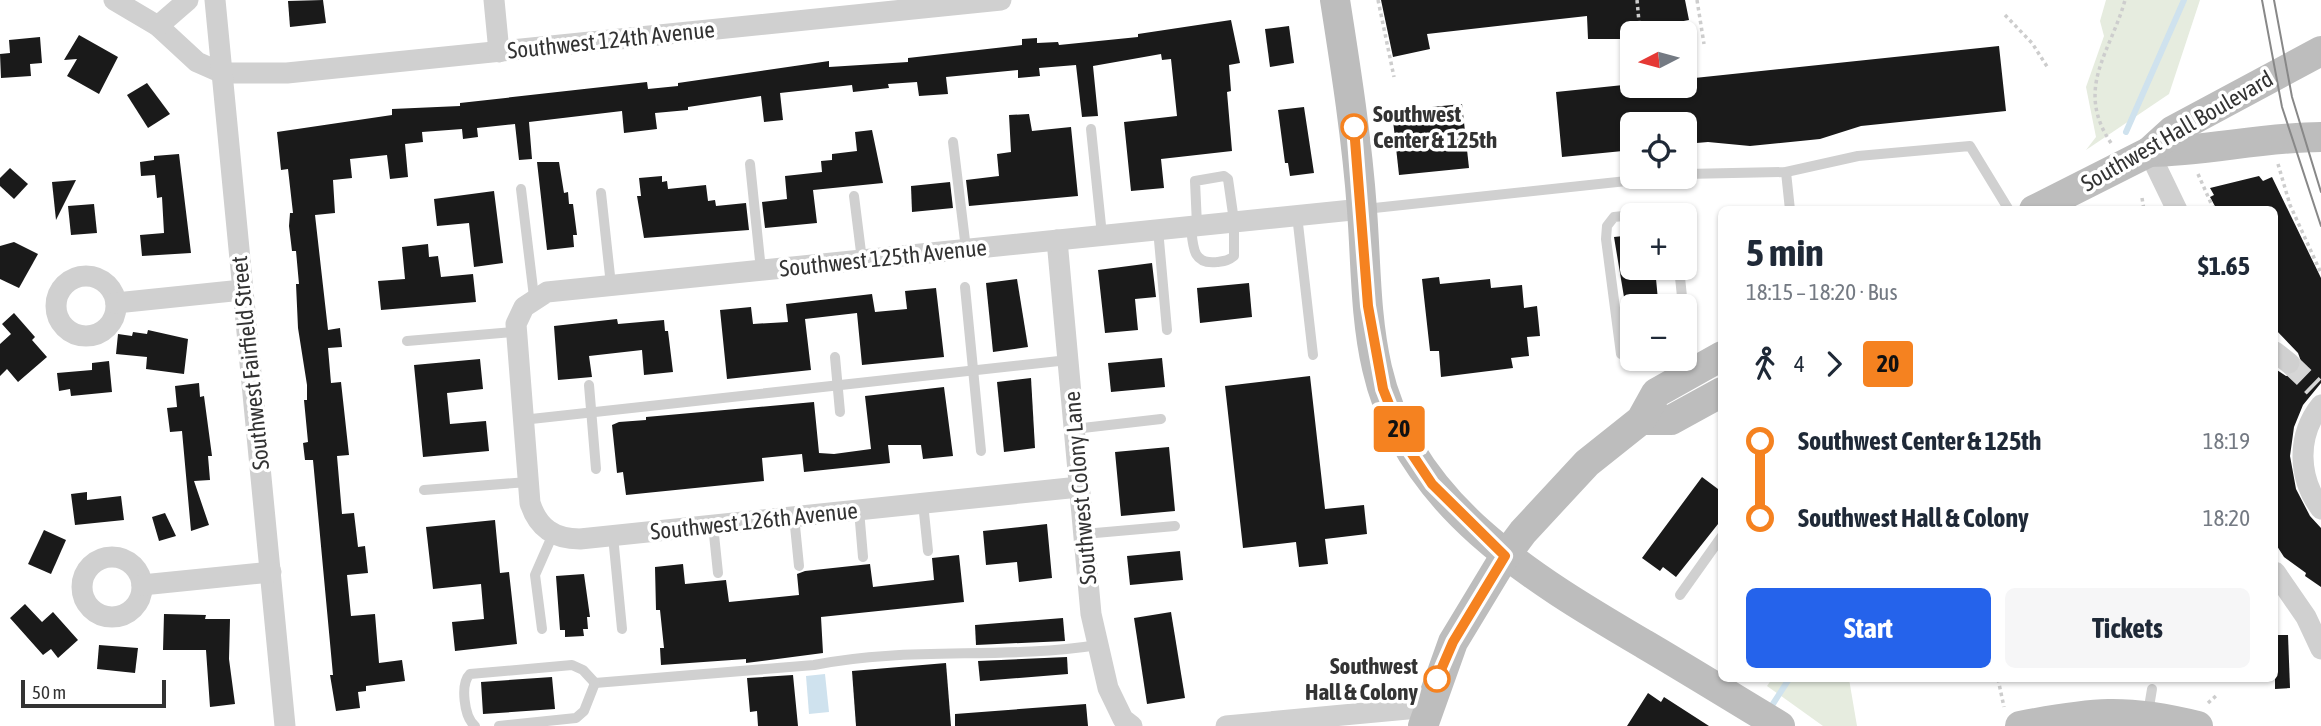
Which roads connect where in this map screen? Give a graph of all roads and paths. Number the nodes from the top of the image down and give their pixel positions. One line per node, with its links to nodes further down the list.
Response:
1 (114, 0): 13 (street)
2 (188, 0): 13 (street)
3 (215, 0): 18 (street, Southwest Fairfield Street)
4 (494, 0): 16 (street)
5 (1001, 0): 16 (street, Southwest 124th Avenue)
6 (1335, 0): 41 (street)
7 (1378, 0): 19 (path)
8 (1637, 0): 12 (path)
9 (1697, 0): 14 (path)
10 (2125, 0): 23 (path)
11 (2005, 15): 17 (path)
12 (1639, 21)
13 (158, 26): 18 (street)
14 (1704, 44)
15 (2321, 51): 24 (street, Southwest Hall Boulevard)
16 (499, 52): 18 (street, Southwest 124th Avenue)
17 (2048, 68)
18 (222, 73): 55 (street, Southwest Fairfield Street)
19 (1394, 77)
20 (1091, 128): 47 (lane)
21 (2321, 137): 24 (street)
22 (953, 142): 49 (lane)
23 (2112, 143)
24 (2149, 152): 37 (street, Southwest Hall Boulevard); 39 (street)
25 (750, 164): 51 (lane)
26 (2278, 164): 52 (path)
27 (1786, 172): 29 (lane); 35 (lane); 36 (lane)
28 (2197, 172): 40 (path)
29 (1697, 174)
30 (1620, 182): 41 (lane)
31 (521, 189): 56 (lane)
32 (601, 193): 53 (lane)
33 (854, 196): 50 (lane)
34 (2142, 198): 38 (path)
35 (1790, 206)
36 (2024, 206)
37 (2033, 206)
38 (2143, 206)
39 (2175, 206)
40 (2212, 206)
41 (1362, 209): 42 (street, Southwest 125th Avenue); 93 (street)
42 (1297, 215): 44 (street, Southwest 125th Avenue); 62 (lane)
43 (1620, 216): 61 (lane)
44 (1234, 221): 45 (street, Southwest 125th Avenue); 45 (lane); 45 (lane)
45 (1194, 225): 46 (street, Southwest 125th Avenue)
46 (1157, 229): 47 (street, Southwest 125th Avenue); 58 (lane)
47 (1102, 235): 48 (street, Southwest 125th Avenue)
48 (1057, 240): 49 (street, Southwest 125th Avenue); 65 (street, Southwest Colony Lane)
49 (966, 249): 50 (street, Southwest 125th Avenue)
50 (862, 260): 51 (street, Southwest 125th Avenue)
51 (761, 270): 53 (street, Southwest 125th Avenue)
52 (2321, 273)
53 (611, 285): 56 (street, Southwest 125th Avenue)
54 (965, 287): 66 (lane)
55 (243, 290): 57 (street); 96 (street, Southwest Fairfield Street)
56 (534, 297): 59 (street)
57 (116, 303)
58 (1167, 330)
59 (514, 332): 60 (lane); 73 (street)
60 (407, 341)
61 (1620, 354)
62 (1313, 355)
63 (835, 357): 68 (lane)
64 (1718, 358): 75 (street)
65 (1068, 360): 66 (lane); 76 (street, Southwest Colony Lane)
66 (974, 370): 68 (lane); 77 (lane)
67 (589, 385): 72 (lane)
68 (837, 386): 71 (lane); 72 (lane)
69 (1718, 389): 75 (street)
70 (2319, 395): 83 (street)
71 (840, 412)
72 (591, 413): 73 (lane); 78 (lane)
73 (522, 419): 79 (street)
74 (1161, 419): 76 (lane)
75 (1641, 420): 93 (street)
76 (1074, 429): 80 (street, Southwest Colony Lane)
77 (981, 451)
78 (596, 469)
79 (528, 482): 81 (lane); 88 (street)
80 (1079, 486): 82 (street, Southwest 126th Avenue); 89 (street, Southwest Colony Lane)
81 (424, 490)
82 (923, 503): 84 (street, Southwest 126th Avenue); 92 (lane)
83 (2321, 509)
84 (859, 510): 85 (street, Southwest 126th Avenue); 94 (lane)
85 (794, 516): 86 (street, Southwest 126th Avenue); 95 (lane)
86 (713, 525): 90 (street, Southwest 126th Avenue); 97 (lane)
87 (1175, 526): 89 (lane)
88 (553, 534): 90 (street, Southwest 126th Avenue); 101 (lane)
89 (1084, 534): 104 (street, Southwest Colony Lane)
90 (613, 536): 102 (lane)
91 (1718, 542): 100 (lane)
92 (928, 551)
93 (1505, 556): 111 (street); 117 (street)
94 (863, 557)
95 (799, 566)
96 (271, 572): 99 (street); 112 (street, Southwest Fairfield Street)
97 (718, 573)
98 (2278, 576): 103 (street)
99 (142, 585)
100 (1680, 596)
101 (542, 629)
102 (621, 629)
103 (2319, 638)
104 (1098, 645): 106 (lane); 115 (street, Southwest Colony Lane)
105 (1999, 682): 110 (path)
106 (595, 683): 113 (lane); 114 (lane)
107 (2217, 695): 109 (path)
108 (2149, 710): 109 (street); 110 (street)
109 (2203, 715)
110 (2012, 716)
111 (1426, 717): 116 (street)
112 (285, 726)
113 (475, 726)
114 (499, 726)
115 (1132, 726)
116 (1226, 726)
117 (1780, 726)

